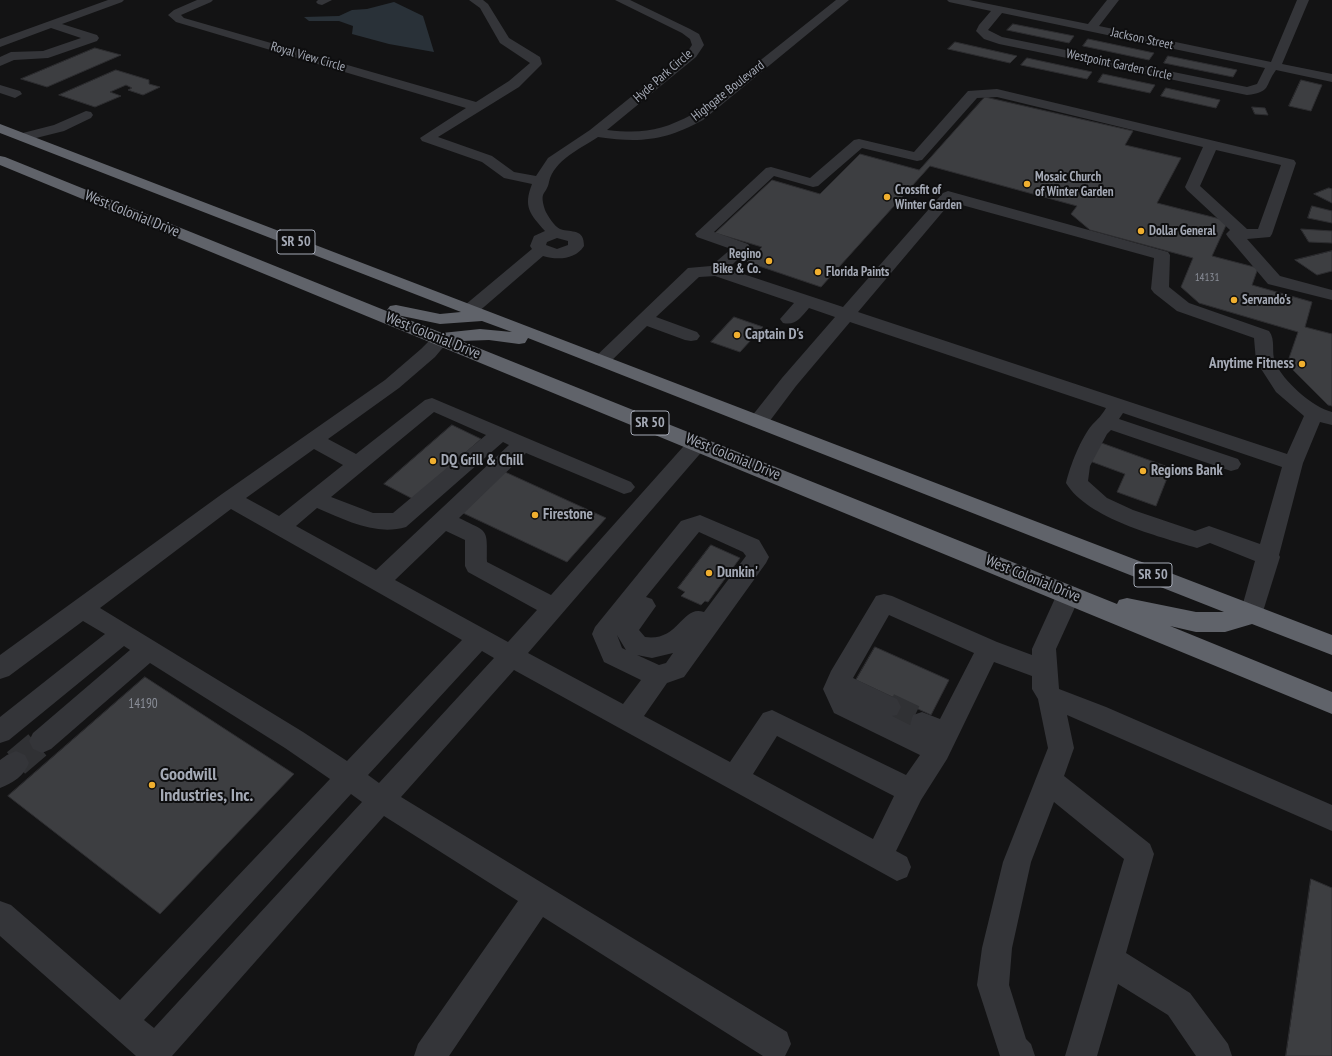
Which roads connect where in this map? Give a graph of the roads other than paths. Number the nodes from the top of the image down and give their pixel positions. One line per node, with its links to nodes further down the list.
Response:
1 (118, 0): 10 (street)
2 (207, 0): 18 (street, Royal View Circle)
3 (475, 0): 18 (street)
4 (621, 0): 22 (street, Hyde Park Circle)
5 (843, 0): 22 (street, Highgate Boulevard)
6 (953, 0): 9 (street, Jackson Street)
7 (1113, 0): 11 (street)
8 (1303, 0): 14 (street)
9 (999, 10): 11 (street, Jackson Street); 14 (street, Westpoint Garden Circle)
10 (50, 24): 12 (street); 13 (street)
11 (1091, 29): 14 (street, Jackson Street)
12 (0, 42)
13 (0, 62)
14 (1274, 66): 15 (street, Jackson Street)
15 (1332, 78)
16 (0, 89): 17 (street)
17 (15, 94)
18 (478, 107): 26 (street)
19 (86, 115): 23 (street)
20 (0, 128): 23 (highway, SR 50)
21 (0, 131): 23 (highway)
22 (595, 133): 26 (street, Hyde Park Circle)
23 (24, 137): 34 (highway, SR 50)
24 (1211, 144): 28 (street); 28 (street); 30 (street)
25 (0, 160): 32 (highway, West Colonial Drive / SR 50)
26 (542, 182): 27 (street, Hyde Park Circle)
27 (554, 233): 29 (street); 29 (street)
28 (1243, 234): 31 (street)
29 (548, 252): 34 (street)
30 (716, 271): 33 (street); 36 (street)
31 (1332, 295)
32 (334, 297): 34 (highway); 39 (highway, West Colonial Drive / SR 50)
33 (805, 301): 35 (street); 37 (street)
34 (478, 312): 40 (highway, SR 50)
35 (846, 314): 41 (street); 42 (street); 43 (street)
36 (645, 319): 38 (street); 40 (street)
37 (789, 319)
38 (691, 336)
39 (441, 339): 40 (highway); 45 (street); 46 (highway, West Colonial Drive / SR 50)
40 (597, 358): 43 (highway, SR 50)
41 (1112, 413): 48 (street); 50 (street); 60 (street)
42 (1323, 416): 48 (street)
43 (759, 421): 65 (highway, SR 50)
44 (500, 434): 47 (street); 49 (street); 54 (street)
45 (313, 440): 49 (street); 53 (street)
46 (698, 443): 51 (street); 62 (highway, West Colonial Drive / SR 50)
47 (524, 444): 52 (street); 56 (street)
48 (1293, 463): 60 (street)
49 (358, 464): 54 (street)
50 (1231, 464)
51 (661, 485): 52 (street); 55 (street)
52 (624, 487): 55 (street)
53 (230, 499): 57 (street); 64 (street)
54 (315, 499): 57 (street)
55 (636, 513): 63 (street)
56 (443, 520): 61 (street); 63 (street)
57 (280, 527): 61 (street)
58 (716, 530): 59 (street); 59 (street); 74 (street)
59 (753, 548): 74 (street)
60 (1269, 557): 65 (street)
61 (378, 582): 67 (street)
62 (1069, 594): 65 (highway); 73 (street); 77 (highway, West Colonial Drive / SR 50)
63 (553, 607): 71 (street)
64 (82, 608): 66 (street); 72 (street)
65 (1252, 614): 68 (highway, SR 50)
66 (122, 634): 70 (street); 81 (street)
67 (479, 638): 71 (street); 84 (street)
68 (1332, 645)
69 (988, 649): 73 (street); 75 (street); 83 (street)
70 (148, 650): 82 (street); 84 (street)
71 (511, 656): 79 (street); 88 (street)
72 (0, 669)
73 (1044, 670): 76 (street)
74 (658, 676): 79 (street)
75 (839, 683): 78 (street); 83 (street)
76 (1050, 697): 86 (street); 89 (street)
77 (1332, 703)
78 (888, 707)
79 (627, 719): 85 (street)
80 (922, 723): 83 (street)
81 (0, 732)
82 (42, 741)
83 (942, 743): 87 (street)
84 (349, 778): 88 (street); 93 (street)
85 (735, 778): 87 (street); 87 (street)
86 (1049, 781): 92 (street); 97 (street)
87 (911, 791)
88 (382, 800): 90 (street); 95 (street)
89 (1332, 818)
90 (539, 897): 94 (street); 96 (street)
91 (0, 916): 93 (street)
92 (1109, 960): 98 (street); 99 (street)
93 (121, 1022): 95 (street)
94 (775, 1044)
95 (159, 1053)
96 (430, 1056)
97 (1019, 1056)
98 (1081, 1056)
99 (1216, 1056)

